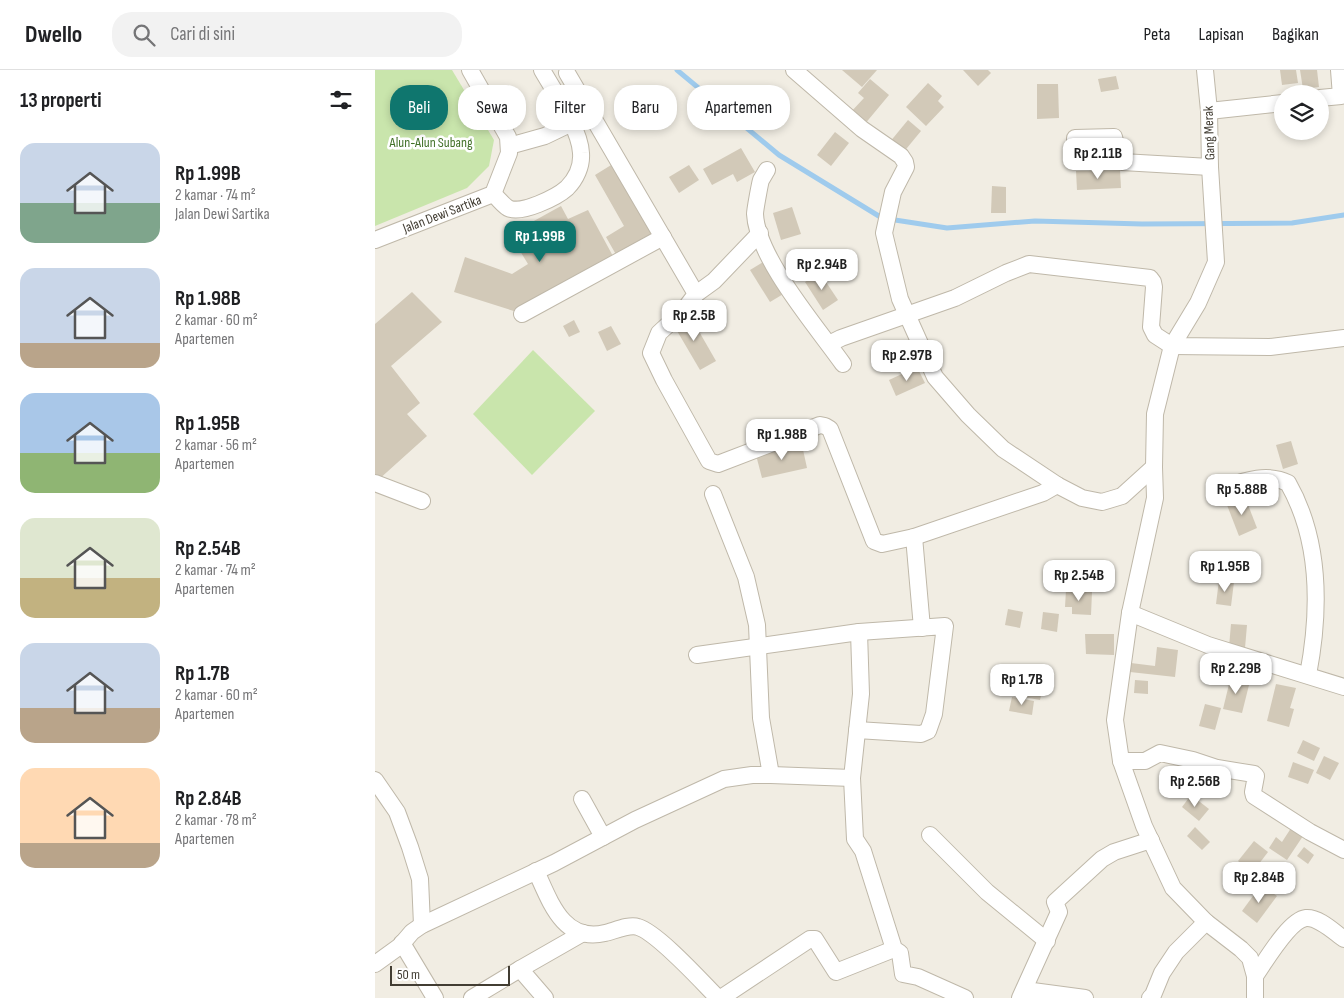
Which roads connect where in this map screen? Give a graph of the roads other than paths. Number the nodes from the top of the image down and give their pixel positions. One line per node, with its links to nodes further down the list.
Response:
1 (470, 70): 13 (street)
2 (542, 70): 7 (street)
3 (1205, 70): 10 (street, Gang Merak)
4 (1339, 70): 8 (street)
5 (567, 73): 19 (street)
6 (802, 73): 23 (street)
7 (550, 85)
8 (1329, 97)
9 (1274, 103): 10 (street)
10 (1209, 111): 15 (street, Gang Merak)
11 (557, 130): 13 (street)
12 (575, 130): 17 (street)
13 (509, 146): 17 (street, Jalan Dewi Sartika)
14 (1075, 155): 15 (street)
15 (1210, 167): 26 (street, Gang Merak)
16 (767, 170): 18 (street)
17 (493, 194): 20 (street, Jalan Dewi Sartika)
18 (760, 233): 21 (street); 25 (street)
19 (663, 237): 21 (street); 22 (street)
20 (375, 240)
21 (696, 294): 34 (street)
22 (522, 314)
23 (907, 315): 25 (street); 26 (street); 31 (street)
24 (1344, 338): 26 (street)
25 (829, 344): 27 (street)
26 (1172, 346): 28 (street)
27 (843, 364)
28 (1154, 471): 31 (street); 35 (street)
29 (375, 483): 33 (street)
30 (1226, 486): 40 (street)
31 (1051, 488): 34 (street)
32 (713, 494): 38 (street)
33 (423, 501)
34 (914, 537): 36 (street)
35 (1130, 613): 40 (street); 43 (street)
36 (922, 628): 37 (street); 42 (street)
37 (859, 632): 38 (street); 42 (street)
38 (758, 645): 39 (street); 44 (street)
39 (697, 655)
40 (1308, 675): 41 (street)
41 (1344, 686)
42 (857, 730): 45 (street)
43 (1121, 761): 50 (street); 51 (street)
44 (771, 775): 45 (street); 49 (street)
45 (852, 778): 59 (street)
46 (375, 780): 54 (street)
47 (582, 799): 49 (street)
48 (930, 835): 57 (street)
49 (603, 837): 52 (street)
50 (1151, 840): 53 (street); 57 (street)
51 (1344, 850)
52 (536, 872): 54 (street); 55 (street)
53 (1206, 922): 62 (street); 70 (street)
54 (422, 925): 58 (street)
55 (583, 934): 61 (street); 67 (street)
56 (1344, 939): 62 (street)
57 (1047, 940): 63 (street)
58 (402, 943): 60 (street); 64 (street)
59 (894, 949): 67 (street); 68 (street)
60 (375, 964)
61 (520, 969): 65 (street); 66 (street)
62 (1255, 976): 71 (street)
63 (1023, 994): 69 (street)
64 (435, 998)
65 (472, 998)
66 (545, 998)
67 (719, 998)
68 (965, 998)
69 (1085, 998)
70 (1150, 998)
71 (1255, 998)

